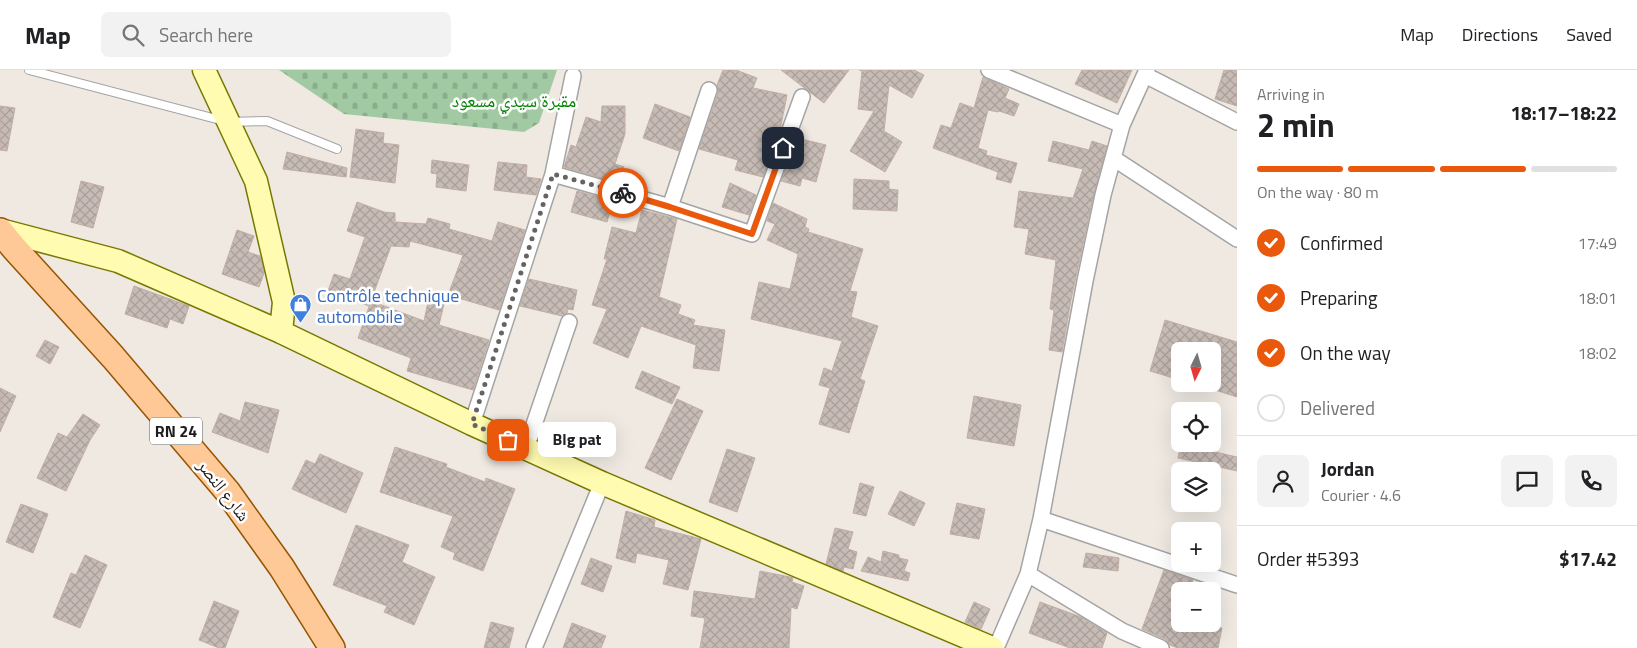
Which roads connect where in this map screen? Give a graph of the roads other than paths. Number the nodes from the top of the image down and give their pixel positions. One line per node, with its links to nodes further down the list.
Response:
1 (29, 70): 8 (lane)
2 (204, 70): 8 (street)
3 (989, 70): 10 (street)
4 (1146, 72): 9 (street); 10 (street)
5 (573, 76): 13 (street)
6 (708, 90): 14 (street)
7 (802, 97): 14 (street)
8 (228, 122): 11 (lane); 18 (street)
9 (1237, 122)
10 (1122, 125): 12 (street)
11 (337, 148)
12 (1113, 158): 16 (street); 22 (street)
13 (553, 174): 14 (street); 19 (street)
14 (670, 207)
15 (3, 239): 18 (street); 25 (main road, شارع النصر / RN 24)
16 (1237, 239)
17 (569, 322): 20 (street)
18 (281, 332): 19 (street)
19 (472, 424): 20 (street)
20 (526, 448): 21 (street)
21 (602, 483): 26 (street); 27 (street)
22 (1041, 520): 23 (street); 24 (street)
23 (1028, 574): 28 (street); 29 (street)
24 (1237, 585)
25 (332, 648)
26 (534, 648)
27 (992, 648)
28 (996, 648)
29 (1161, 648)

